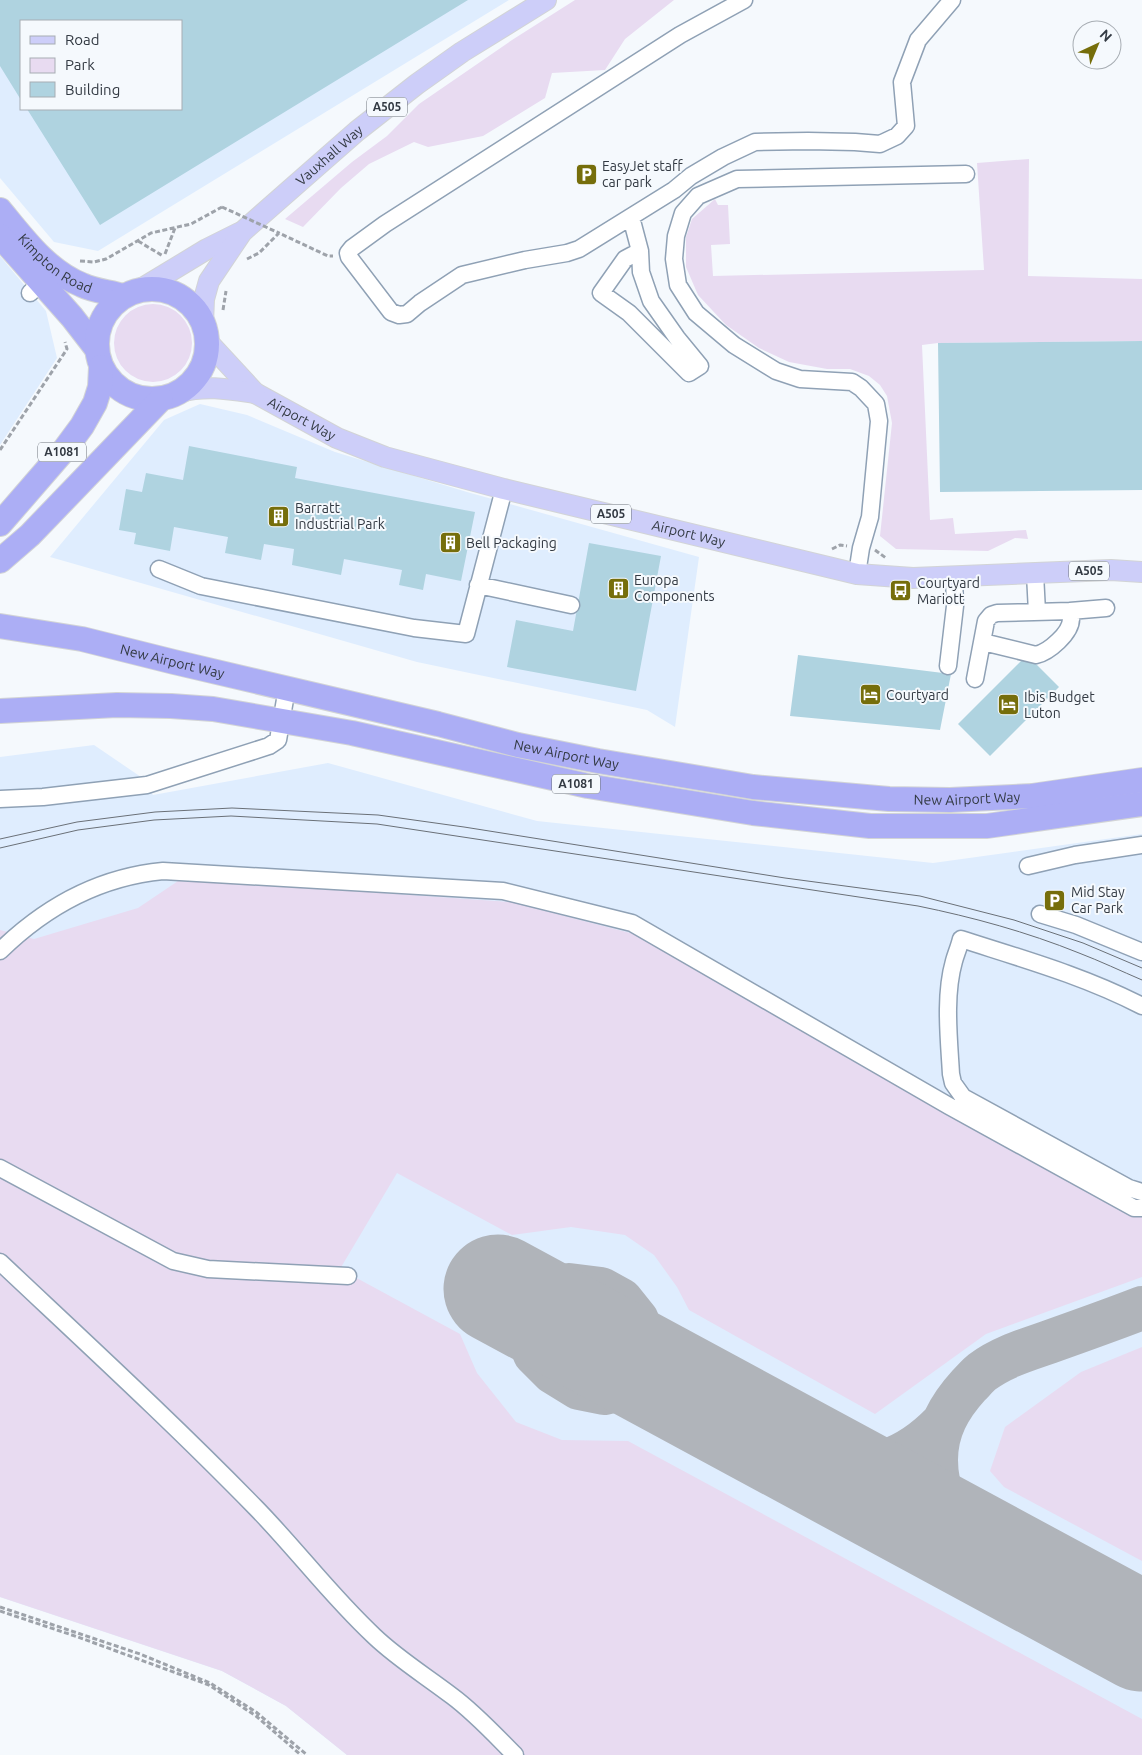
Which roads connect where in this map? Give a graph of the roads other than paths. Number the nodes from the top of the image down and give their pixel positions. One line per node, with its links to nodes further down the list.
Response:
1 (546, 0): 7 (main road, Vauxhall Way / A505)
2 (744, 0): 6 (lane)
3 (947, 2): 6 (lane)
4 (966, 174): 20 (lane)
5 (0, 210): 10 (highway, Kimpton Road)
6 (631, 217): 9 (lane)
7 (242, 232): 10 (main road, Vauxhall Way / A505); 11 (main road, Vauxhall Way / A505)
8 (0, 236): 12 (highway, Kimpton Road)
9 (640, 251): 9 (lane)
10 (132, 292): 11 (highway); 12 (highway)
11 (211, 326): 13 (main road, Airport Way / A505); 14 (highway)
12 (98, 357): 14 (highway); 16 (highway, A1081)
13 (255, 393): 14 (main road, Airport Way / A505); 15 (main road, Airport Way / A505)
14 (170, 395): 17 (highway, A1081)
15 (504, 488): 20 (main road, Airport Way / A505); 23 (lane)
16 (0, 524)
17 (0, 561)
18 (159, 569): 23 (lane)
19 (1142, 572): 21 (main road, Airport Way / A505)
20 (857, 574): 22 (main road, Airport Way / A505)
21 (1035, 574): 22 (main road, Airport Way / A505); 27 (lane)
22 (954, 577): 30 (lane)
23 (478, 585): 24 (lane)
24 (571, 605)
25 (1106, 608): 26 (lane)
26 (1070, 611): 27 (lane); 29 (lane)
27 (1037, 612): 29 (lane)
28 (2, 626): 32 (highway, New Airport Way / A1081)
29 (983, 642): 31 (lane)
30 (948, 666)
31 (975, 679)
32 (287, 688): 34 (lane); 35 (highway, New Airport Way / A1081)
33 (0, 711): 34 (highway, New Airport Way / A1081)
34 (280, 722): 36 (lane); 37 (highway, New Airport Way / A1081)
35 (1142, 780)
36 (0, 799)
37 (1142, 804)
38 (1142, 844): 39 (lane)
39 (1028, 866)
40 (1040, 914): 42 (lane)
41 (0, 951): 46 (lane)
42 (1142, 952)
43 (1142, 1006): 45 (lane)
44 (0, 1168): 48 (lane)
45 (1142, 1192)
46 (1142, 1208)
47 (0, 1262): 49 (lane)
48 (348, 1276)
49 (515, 1755)

